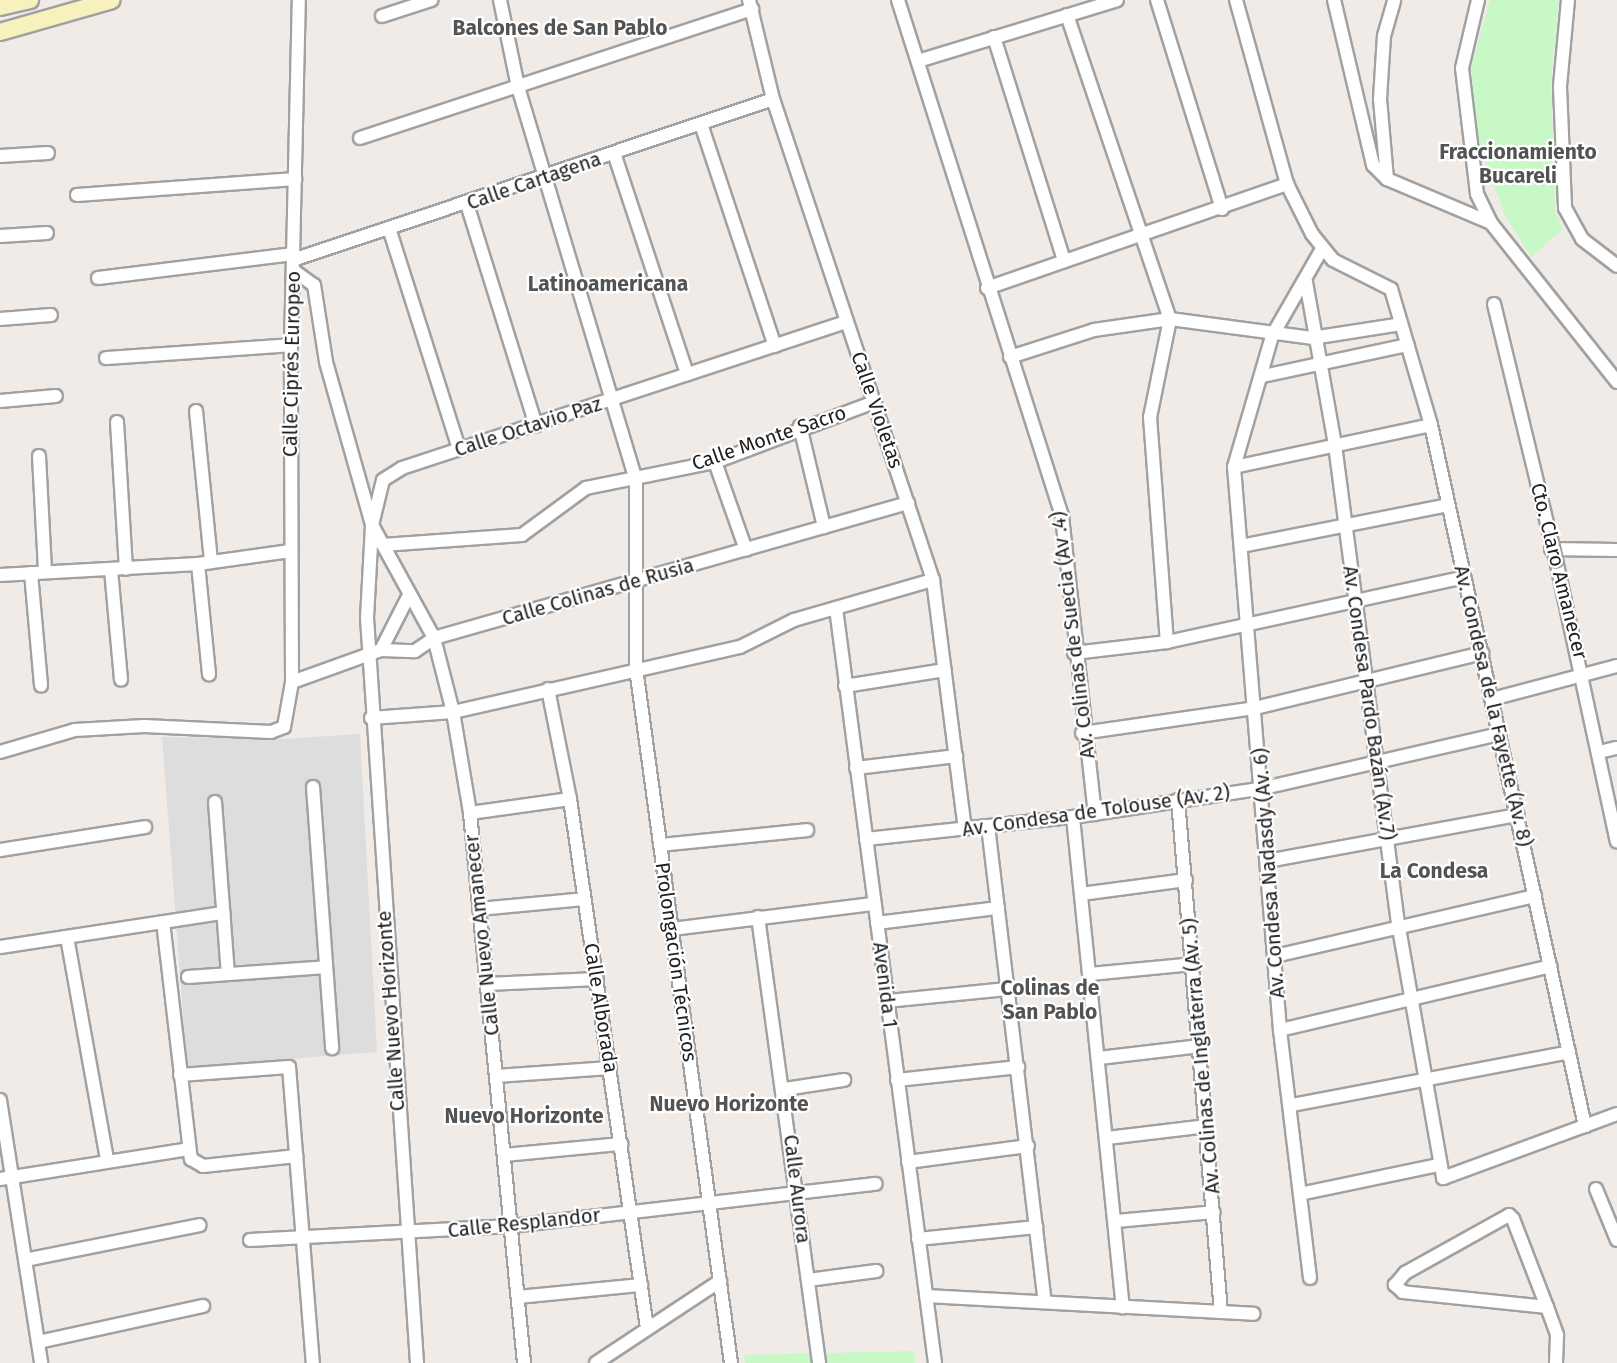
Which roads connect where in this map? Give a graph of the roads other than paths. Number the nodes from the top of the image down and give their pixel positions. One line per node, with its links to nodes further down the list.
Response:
1 (30, 0): 15 (main road)
2 (112, 0): 18 (main road)
3 (299, 0): 29 (street, Calle Ciprés Europeo)
4 (431, 0): 17 (street)
5 (500, 0): 21 (street, Prolongación Técnicos)
6 (898, 0): 20 (street, Av. Colinas de Suecia (Av .4))
7 (1117, 0): 16 (street)
8 (1157, 0): 34 (street)
9 (1236, 0): 31 (street)
10 (1334, 0): 30 (street)
11 (1394, 0): 30 (street)
12 (1478, 0): 35 (street)
13 (1568, 0): 43 (street)
14 (751, 5): 21 (street); 22 (street, Calle Violetas)
15 (0, 7)
16 (1067, 15): 19 (street); 38 (street)
17 (382, 16)
18 (0, 32)
19 (994, 37): 20 (street); 42 (street)
20 (918, 61): 46 (street, Av. Colinas de Suecia (Av .4))
21 (518, 87): 24 (street); 28 (street, Prolongación Técnicos)
22 (773, 99): 23 (street, Calle Cartagena); 51 (street, Calle Violetas)
23 (701, 124): 26 (street, Calle Cartagena); 58 (street)
24 (360, 138)
25 (48, 153): 27 (street)
26 (614, 153): 28 (street, Calle Cartagena); 63 (street)
27 (0, 156)
28 (545, 178): 33 (street, Calle Cartagena); 67 (street, Prolongación Técnicos)
29 (295, 179): 32 (street); 41 (street, Calle Ciprés Europeo)
30 (1387, 179): 35 (street)
31 (1287, 184): 34 (street); 40 (street)
32 (77, 195)
33 (467, 204): 36 (street, Calle Cartagena); 72 (street)
34 (1222, 209): 38 (street)
35 (1491, 223): 65 (street)
36 (389, 228): 41 (street, Calle Cartagena); 76 (street)
37 (47, 232): 39 (street)
38 (1140, 235): 42 (street); 50 (street)
39 (0, 236)
40 (1322, 249): 45 (street); 52 (street, Av. Condesa de la Fayette (Av. 8))
41 (293, 261): 44 (street, Calle Cartagena); 56 (street, Calle Ciprés Europeo); 83 (street)
42 (1065, 261): 46 (street)
43 (1617, 266)
44 (98, 278)
45 (1306, 282): 53 (street); 55 (street, Av. Condesa Pardo Bazán (Av.7))
46 (987, 288): 59 (street, Av. Colinas de Suecia (Av .4))
47 (1494, 304): 88 (street, Cto. Claro Amanecer)
48 (51, 315): 49 (street)
49 (0, 319)
50 (1170, 319): 53 (street); 59 (street); 107 (street)
51 (846, 322): 58 (street, Calle Octavio Paz); 69 (street, Calle Violetas)
52 (1401, 324): 54 (street); 57 (street, Av. Condesa de la Fayette (Av. 8))
53 (1272, 336): 55 (street); 64 (street)
54 (1342, 336): 55 (street); 61 (street)
55 (1312, 338): 62 (street, Av. Condesa Pardo Bazán (Av.7))
56 (291, 345): 60 (street); 91 (street, Calle Ciprés Europeo)
57 (1408, 345): 61 (street); 73 (street, Av. Condesa de la Fayette (Av. 8))
58 (775, 346): 63 (street, Calle Octavio Paz)
59 (1010, 357): 109 (street, Av. Colinas de Suecia (Av .4))
60 (106, 358)
61 (1346, 359): 62 (street)
62 (1317, 365): 64 (street); 75 (street, Av. Condesa Pardo Bazán (Av.7))
63 (687, 374): 67 (street, Calle Octavio Paz)
64 (1263, 376): 79 (street)
65 (1617, 382)
66 (56, 396): 68 (street)
67 (611, 400): 72 (street, Calle Octavio Paz); 80 (street, Prolongación Técnicos)
68 (0, 401)
69 (875, 402): 74 (street, Calle Monte Sacro); 81 (street, Calle Violetas)
70 (196, 411): 92 (street)
71 (117, 422): 94 (street)
72 (536, 425): 76 (street, Calle Octavio Paz)
73 (1431, 425): 75 (street); 82 (street, Av. Condesa de la Fayette (Av. 8))
74 (800, 426): 78 (street, Calle Monte Sacro); 84 (street)
75 (1335, 444): 79 (street); 85 (street, Av. Condesa Pardo Bazán (Av.7))
76 (459, 449): 83 (street, Calle Octavio Paz)
77 (39, 456): 96 (street)
78 (716, 462): 80 (street, Calle Monte Sacro); 89 (street)
79 (1234, 467): 87 (street, Av. Condesa Nadasdy (Av. 6))
80 (635, 478): 86 (street, Calle Monte Sacro); 101 (street, Prolongación Técnicos)
81 (908, 503): 84 (street, Calle Colinas de Rusia); 100 (street, Calle Violetas)
82 (1448, 505): 85 (street); 99 (street, Av. Condesa de la Fayette (Av. 8))
83 (372, 525): 86 (street, Calle Nuevo Amanecer); 111 (street, Calle Octavio Paz)
84 (824, 527): 89 (street, Calle Colinas de Rusia)
85 (1344, 527): 87 (street); 103 (street, Av. Condesa Pardo Bazán (Av.7))
86 (383, 545): 102 (street, Calle Nuevo Amanecer)
87 (1241, 546): 105 (street, Av. Condesa Nadasdy (Av. 6))
88 (1553, 549): 90 (street); 116 (street, Cto. Claro Amanecer)
89 (746, 550): 101 (street, Calle Colinas de Rusia)
90 (1617, 550)
91 (290, 551): 92 (street); 118 (street, Calle Ciprés Europeo)
92 (211, 562): 93 (street)
93 (198, 564): 94 (street); 115 (street)
94 (126, 569): 95 (street)
95 (111, 570): 96 (street); 117 (street)
96 (45, 572): 97 (street)
97 (31, 573): 98 (street); 120 (street)
98 (0, 575)
99 (1464, 577): 103 (street); 110 (street, Av. Condesa de la Fayette (Av. 8))
100 (933, 580): 104 (street); 114 (street, Calle Violetas)
101 (636, 583): 106 (street, Calle Colinas de Rusia); 113 (street, Prolongación Técnicos)
102 (409, 595): 106 (street, Calle Nuevo Amanecer); 108 (street)
103 (1356, 603): 105 (street); 119 (street, Av. Condesa Pardo Bazán (Av.7))
104 (836, 608): 113 (street); 121 (street, Avenida 1)
105 (1246, 626): 107 (street); 124 (street, Av. Condesa Nadasdy (Av. 6))
106 (434, 638): 108 (street, Calle Colinas de Rusia); 125 (street, Calle Nuevo Amanecer)
107 (1167, 642): 109 (street)
108 (381, 650): 111 (street)
109 (1075, 652): 127 (street, Av. Colinas de Suecia (Av .4))
110 (1482, 653): 119 (street); 123 (street, Av. Condesa de la Fayette (Av. 8))
111 (370, 658): 118 (street); 126 (street, Calle Nuevo Horizonte)
112 (1617, 666): 116 (street)
113 (636, 668): 122 (street); 151 (street, Prolongación Técnicos)
114 (945, 670): 121 (street); 132 (street, Calle Violetas)
115 (209, 674)
116 (1584, 674): 123 (street); 131 (street, Cto. Claro Amanecer)
117 (121, 680)
118 (292, 682): 130 (street, Calle Ciprés Europeo)
119 (1366, 683): 124 (street); 133 (street, Av. Condesa Pardo Bazán (Av.7))
120 (41, 686)
121 (845, 686): 134 (street, Avenida 1)
122 (548, 689): 125 (street); 137 (street, Calle Alborada)
123 (1492, 699): 128 (street, Av. Condesa de la Fayette (Av. 8))
124 (1256, 708): 127 (street); 136 (street, Av. Condesa Nadasdy (Av. 6))
125 (453, 712): 126 (street); 140 (street, Calle Nuevo Amanecer)
126 (371, 718): 220 (street, Calle Nuevo Horizonte)
127 (1084, 733): 141 (street, Av. Colinas de Suecia (Av .4))
128 (1500, 734): 133 (street, Av. Condesa de Tolouse (Av. 2)); 142 (street, Av. Condesa de la Fayette (Av. 8))
129 (1617, 748): 131 (street)
130 (0, 752)
131 (1599, 752): 148 (street, Cto. Claro Amanecer)
132 (956, 756): 134 (street); 146 (street, Calle Violetas)
133 (1378, 762): 136 (street, Av. Condesa de Tolouse (Av. 2)); 150 (street, Av. Condesa Pardo Bazán (Av.7))
134 (856, 768): 149 (street, Avenida 1)
135 (313, 787): 172 (street)
136 (1264, 788): 138 (street, Av. Condesa de Tolouse (Av. 2)); 153 (street, Av. Condesa Nadasdy (Av. 6))
137 (570, 799): 140 (street); 157 (street, Calle Alborada)
138 (1178, 800): 141 (street, Av. Condesa de Tolouse (Av. 2)); 154 (street, Av. Colinas de Inglaterra (Av. 5))
139 (215, 802): 161 (street)
140 (470, 813): 160 (street, Calle Nuevo Amanecer)
141 (1095, 814): 143 (street, Av. Condesa de Tolouse (Av. 2))
142 (1518, 815): 150 (street); 156 (street, Av. Condesa de la Fayette (Av. 8))
143 (1073, 817): 144 (street, Av. Condesa de Tolouse (Av. 2)); 155 (street)
144 (988, 826): 146 (street, Av. Condesa de Tolouse (Av. 2)); 159 (street)
145 (145, 827): 152 (street)
146 (965, 829): 149 (street, Av. Condesa de Tolouse (Av. 2))
147 (807, 830): 151 (street)
148 (1616, 836)
149 (866, 839): 158 (street, Avenida 1)
150 (1389, 841): 153 (street); 165 (street, Av. Condesa Pardo Bazán (Av.7))
151 (660, 845): 166 (street, Prolongación Técnicos)
152 (0, 850)
153 (1268, 861): 169 (street, Av. Condesa Nadasdy (Av. 6))
154 (1186, 880): 155 (street); 170 (street, Av. Colinas de Inglaterra (Av. 5))
155 (1081, 894): 174 (street)
156 (1535, 896): 165 (street); 171 (street, Av. Condesa de la Fayette (Av. 8))
157 (584, 899): 160 (street); 176 (street, Calle Alborada)
158 (874, 903): 162 (street); 164 (street, Avenida 1)
159 (998, 908): 164 (street); 178 (street)
160 (479, 909): 177 (street, Calle Nuevo Amanecer)
161 (223, 913): 163 (street); 173 (street)
162 (758, 917): 166 (street); 193 (street, Calle Aurora)
163 (163, 922): 167 (street); 188 (street)
164 (877, 923): 179 (street, Avenida 1)
165 (1399, 928): 169 (street); 180 (street, Av. Condesa Pardo Bazán (Av.7))
166 (672, 929): 213 (street, Prolongación Técnicos)
167 (67, 937): 168 (street); 205 (street)
168 (0, 947)
169 (1275, 956): 181 (street, Av. Condesa Nadasdy (Av. 6))
170 (1193, 964): 174 (street); 182 (street, Av. Colinas de Inglaterra (Av. 5))
171 (1551, 966): 180 (street); 184 (street, Av. Condesa de la Fayette (Av. 8))
172 (326, 968): 173 (street); 183 (street)
173 (228, 973): 175 (street)
174 (1090, 974): 185 (street)
175 (188, 977)
176 (597, 979): 177 (street); 187 (street, Calle Alborada)
177 (487, 984): 189 (street, Calle Nuevo Amanecer)
178 (1008, 989): 179 (street); 186 (street)
179 (887, 1001): 191 (street, Avenida 1)
180 (1411, 1002): 181 (street); 192 (street, Av. Condesa Pardo Bazán (Av.7))
181 (1280, 1030): 195 (street, Av. Condesa Nadasdy (Av. 6))
182 (1200, 1046): 185 (street); 197 (street, Av. Colinas de Inglaterra (Av. 5))
183 (332, 1048)
184 (1569, 1052): 192 (street); 198 (street, Av. Condesa de la Fayette (Av. 8))
185 (1099, 1058): 199 (street)
186 (1018, 1067): 191 (street); 201 (street)
187 (610, 1068): 189 (street); 200 (street, Calle Alborada)
188 (180, 1075): 202 (street); 204 (street)
189 (496, 1076): 203 (street, Calle Nuevo Amanecer)
190 (844, 1080): 193 (street)
191 (897, 1080): 206 (street, Avenida 1)
192 (1424, 1081): 195 (street); 207 (street, Av. Condesa Pardo Bazán (Av.7))
193 (785, 1089): 211 (street, Calle Aurora)
194 (0, 1100): 208 (street)
195 (1293, 1105): 212 (street, Av. Condesa Nadasdy (Av. 6))
196 (1617, 1114): 198 (street)
197 (1207, 1126): 199 (street); 215 (street, Av. Colinas de Inglaterra (Av. 5))
198 (1585, 1126): 207 (street, Av. Condesa Pardo Bazán (Av.7))
199 (1107, 1138): 216 (street)
200 (621, 1144): 203 (street); 214 (street, Calle Alborada)
201 (1028, 1146): 206 (street); 219 (street)
202 (189, 1149): 204 (street); 205 (street)
203 (504, 1155): 218 (street, Calle Nuevo Amanecer)
204 (296, 1156): 223 (street)
205 (107, 1159): 208 (street)
206 (908, 1162): 221 (street, Avenida 1)
207 (1439, 1165): 212 (street)
208 (6, 1178): 225 (street)
209 (876, 1185): 211 (street, Calle Resplandor)
210 (1596, 1189): 224 (street)
211 (797, 1190): 213 (street, Calle Resplandor); 228 (street, Calle Aurora)
212 (1299, 1194): 227 (street, Av. Condesa Nadasdy (Av. 6))
213 (709, 1202): 214 (street, Calle Resplandor); 229 (street, Prolongación Técnicos)
214 (630, 1212): 218 (street, Calle Resplandor); 230 (street, Calle Alborada)
215 (1214, 1212): 216 (street); 237 (street, Av. Colinas de Inglaterra (Av. 5))
216 (1116, 1221): 235 (street)
217 (200, 1225): 225 (street)
218 (511, 1226): 220 (street, Calle Resplandor); 232 (street, Calle Nuevo Amanecer)
219 (1036, 1227): 221 (street); 233 (street)
220 (406, 1234): 223 (street, Calle Resplandor); 244 (street, Calle Nuevo Horizonte)
221 (918, 1239): 231 (street, Avenida 1)
222 (250, 1240): 223 (street, Calle Resplandor)
223 (304, 1240): 243 (street)
224 (1617, 1240)
225 (25, 1260): 240 (street)
226 (876, 1271): 228 (street)
227 (1310, 1278)
228 (808, 1280): 241 (street, Calle Aurora)
229 (720, 1281): 239 (street); 247 (street, Prolongación Técnicos)
230 (641, 1285): 232 (street); 239 (street, Calle Alborada)
231 (926, 1296): 233 (street); 248 (street, Avenida 1)
232 (518, 1297): 245 (street, Calle Nuevo Amanecer)
233 (1044, 1299): 235 (street)
234 (203, 1306): 240 (street)
235 (1123, 1307): 237 (street)
236 (1547, 1307): 236 (street); 249 (street)
237 (1221, 1312): 238 (street)
238 (1254, 1314)
239 (647, 1328): 246 (street)
240 (38, 1342): 242 (street)
241 (819, 1358)
242 (41, 1363)
243 (313, 1363)
244 (417, 1363)
245 (524, 1363)
246 (596, 1363)
247 (731, 1363)
248 (935, 1363)
249 (1556, 1363)

